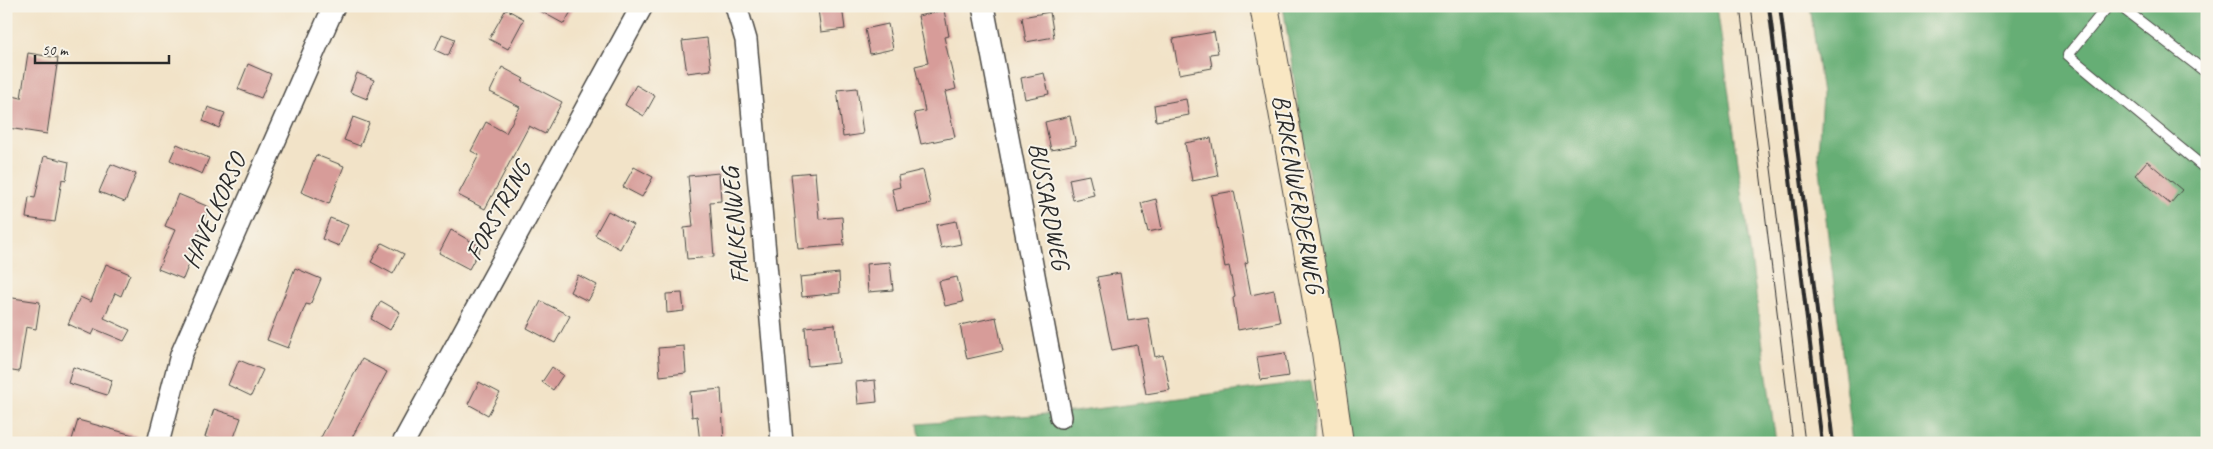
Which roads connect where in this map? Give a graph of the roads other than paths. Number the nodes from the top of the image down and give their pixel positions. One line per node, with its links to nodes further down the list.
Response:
1 (334, 6): 11 (street, HAVELKORSO)
2 (642, 6): 12 (street, FORSTRING)
3 (736, 6): 13 (street, FALKENWEG)
4 (983, 6): 10 (street, BUSSARDWEG)
5 (1264, 6): 14 (street, BIRKENWERDERWEG)
6 (2108, 6): 9 (lane)
7 (2120, 6): 8 (lane)
8 (2207, 73)
9 (2207, 170)
10 (1061, 417)
11 (158, 443)
12 (403, 443)
13 (782, 443)
14 (1339, 443)

